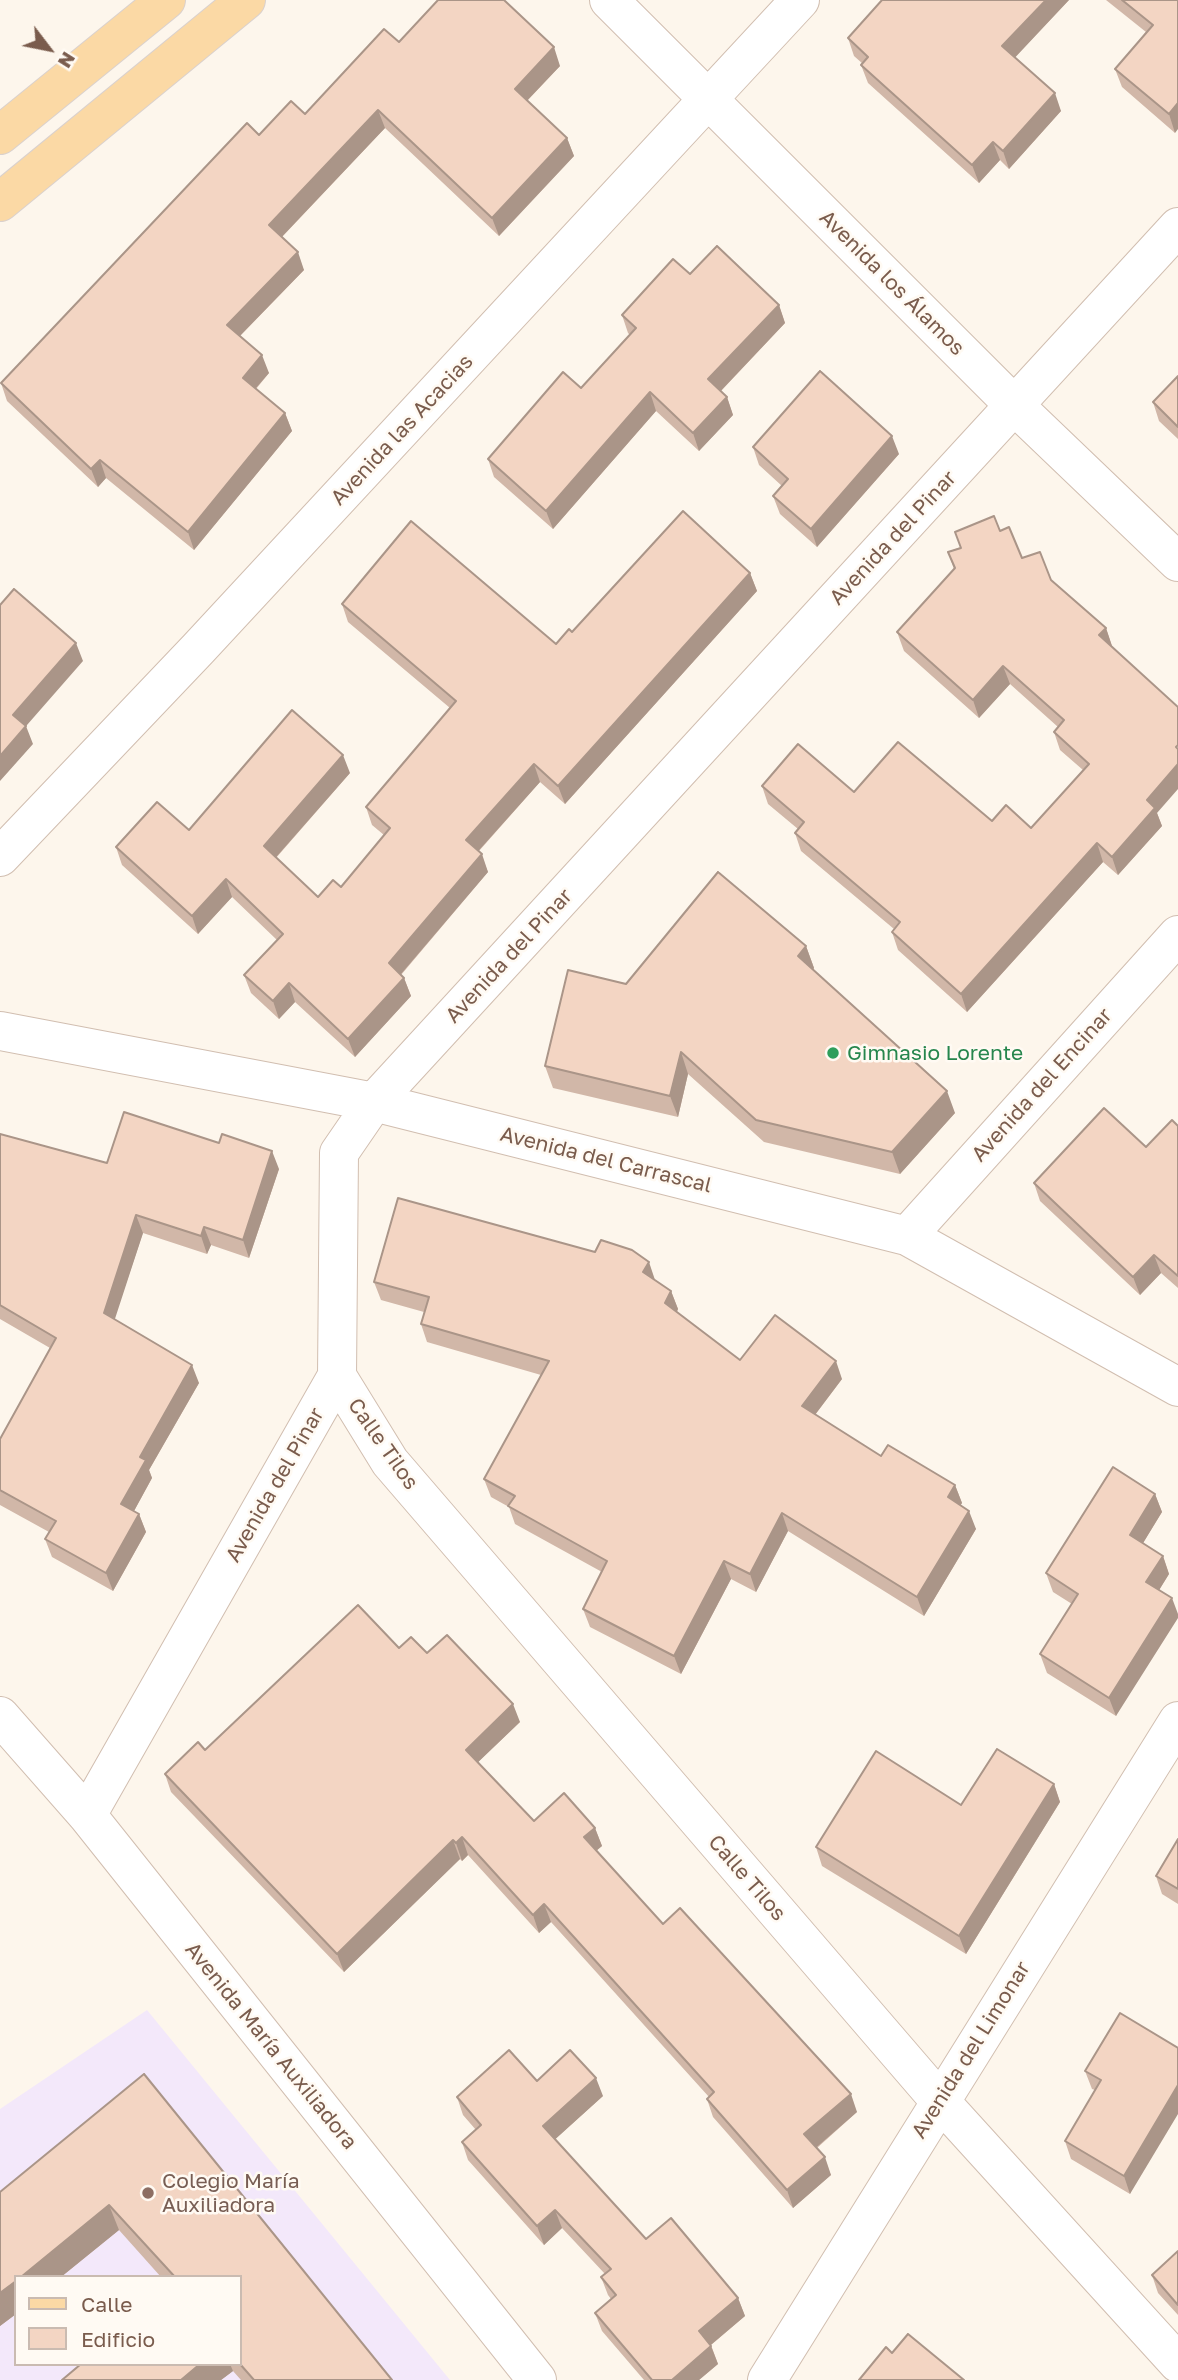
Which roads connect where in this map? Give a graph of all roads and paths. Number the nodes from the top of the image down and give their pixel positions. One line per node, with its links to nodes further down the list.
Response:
1 (166, 0): 6 (main road)
2 (246, 0): 7 (main road)
3 (609, 0): 5 (street, Avenida los Álamos)
4 (800, 0): 5 (street, Avenida las Acacias)
5 (708, 99): 9 (street, Avenida los Álamos); 11 (street, Avenida las Acacias)
6 (0, 135)
7 (0, 202)
8 (1178, 227): 9 (street, Avenida del Pinar)
9 (1014, 406): 10 (street, Avenida los Álamos); 14 (street, Avenida del Pinar)
10 (1178, 562)
11 (0, 857)
12 (1178, 935): 15 (street, Avenida del Encinar)
13 (0, 1031): 14 (street, Avenida del Carrascal)
14 (374, 1102): 15 (street, Avenida del Carrascal); 16 (street, Avenida del Pinar)
15 (907, 1236): 17 (street, Avenida del Carrascal)
16 (337, 1376): 20 (street, Avenida del Pinar); 21 (street, Calle Tilos)
17 (1178, 1387)
18 (0, 1716): 20 (street, Avenida María Auxiliadora)
19 (1178, 1721): 21 (street, Avenida del Limonar)
20 (87, 1815): 23 (street, Avenida María Auxiliadora)
21 (939, 2100): 22 (street, Calle Tilos); 24 (street, Avenida del Limonar)
22 (1178, 2363)
23 (537, 2380)
24 (767, 2380)

